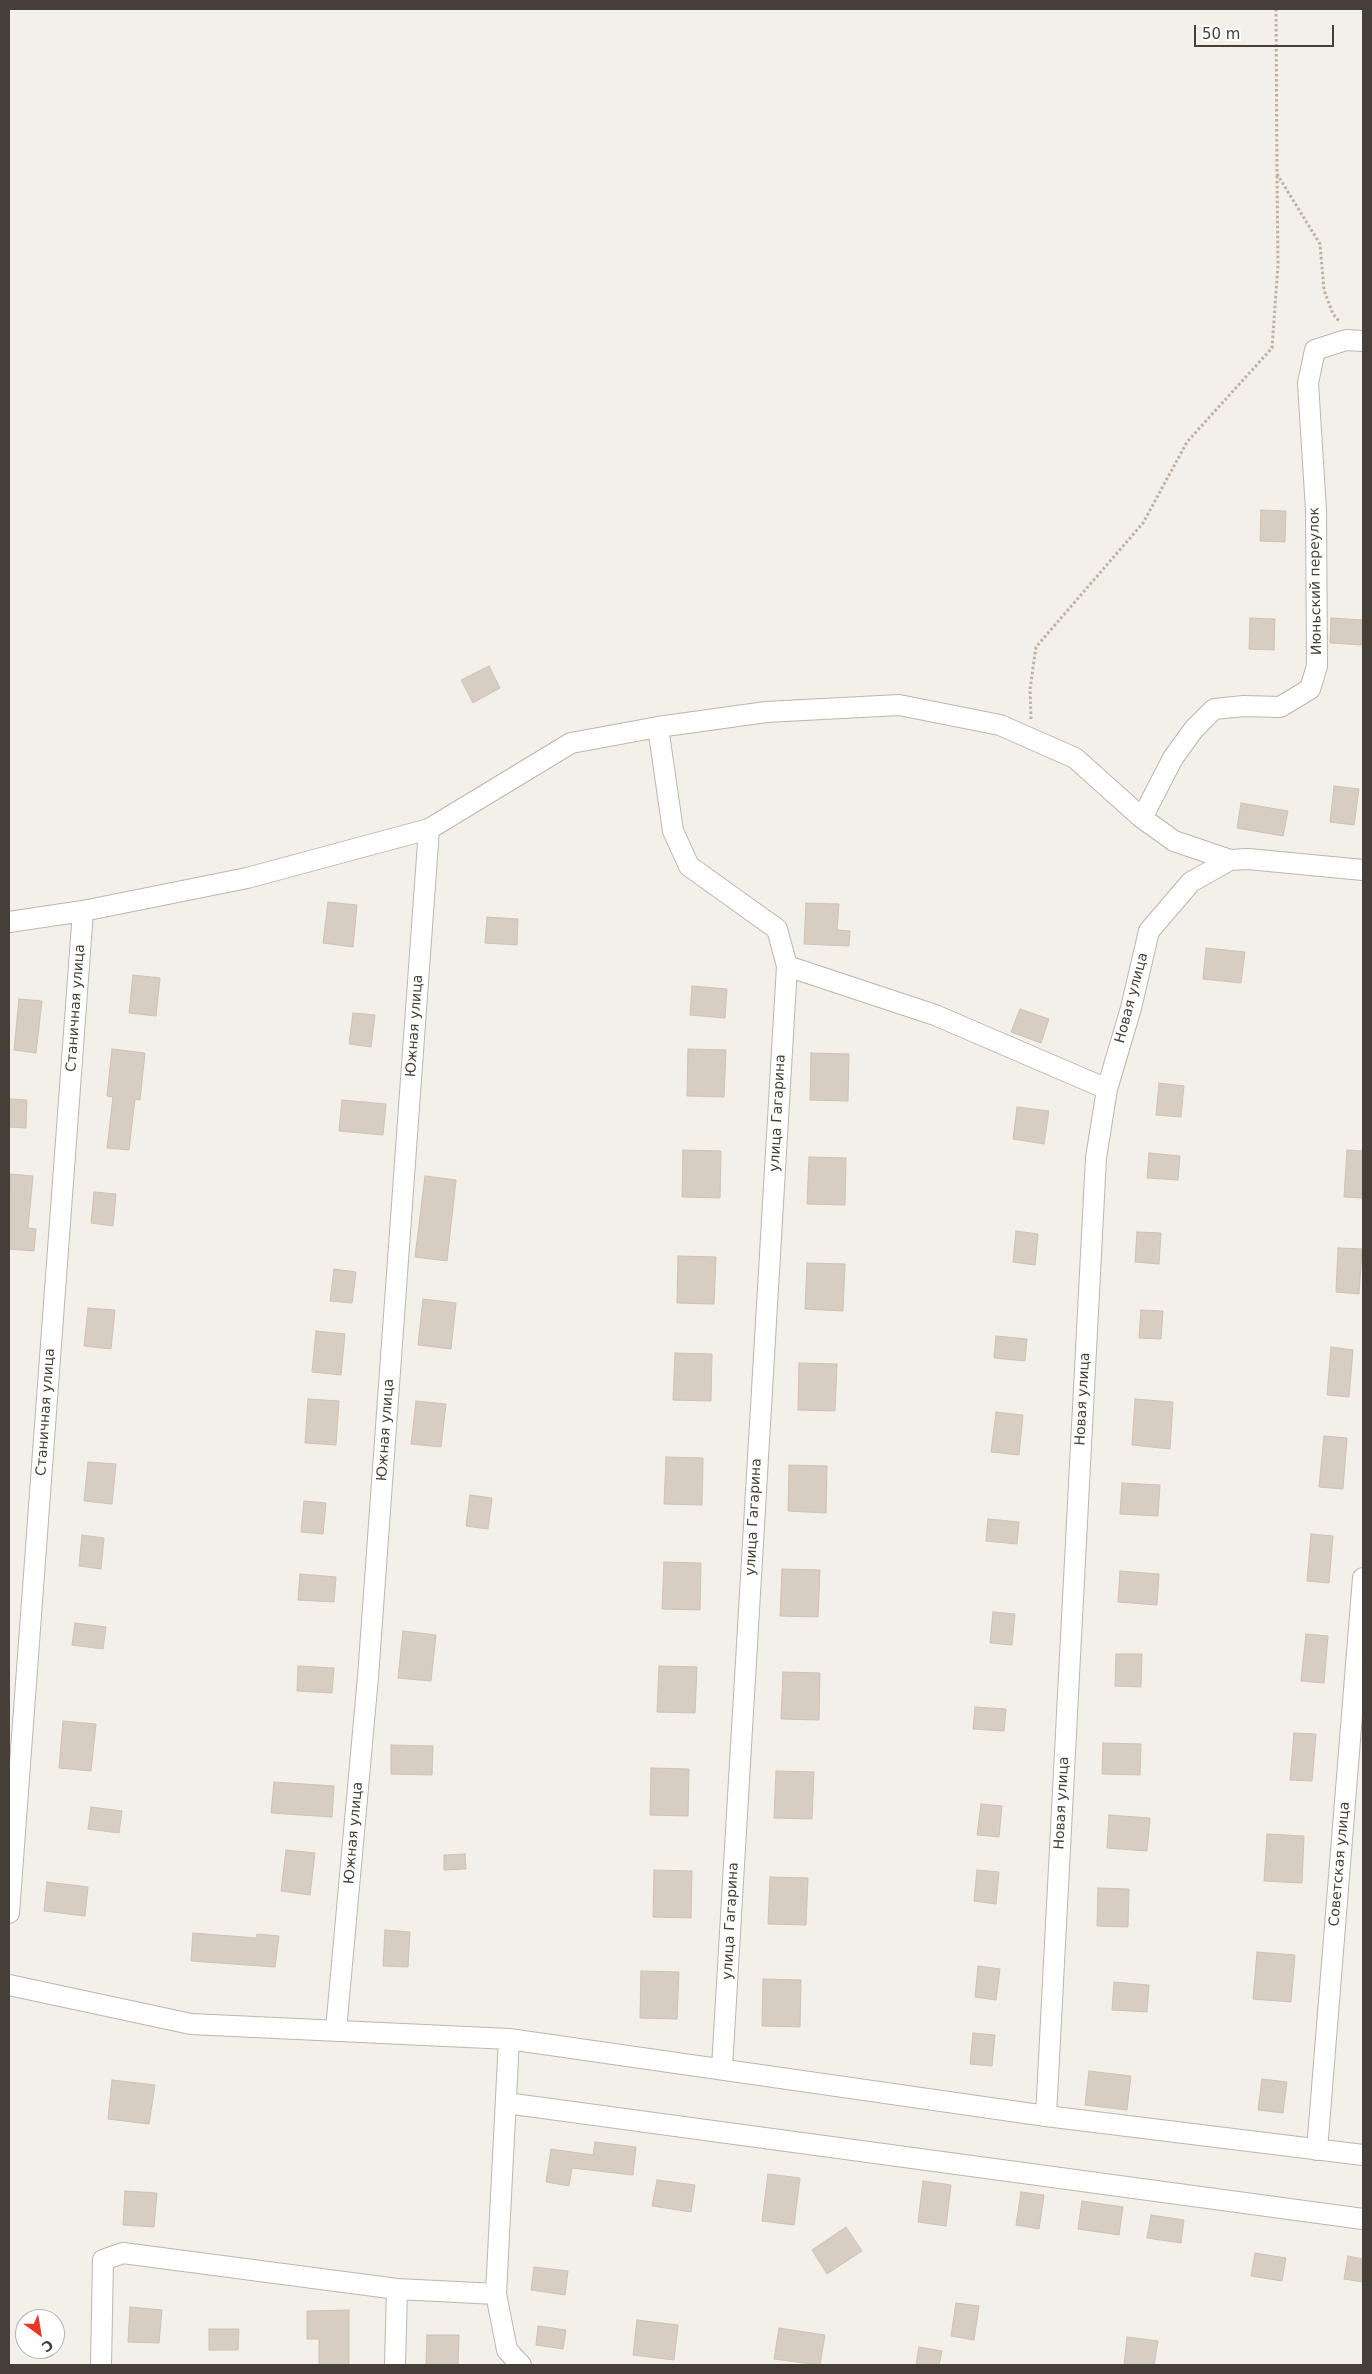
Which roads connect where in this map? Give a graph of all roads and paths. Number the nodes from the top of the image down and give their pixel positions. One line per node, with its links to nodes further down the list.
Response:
1 (1276, 9): 2 (path)
2 (1277, 174): 3 (path); 6 (path)
3 (1345, 327)
4 (1363, 341): 7 (street, Июньский переулок)
5 (658, 727): 6 (street); 8 (street); 13 (street, улица Гагарина)
6 (1031, 739): 7 (street)
7 (1142, 818): 9 (street)
8 (428, 829): 11 (street); 18 (street, Южная улица)
9 (1230, 860): 10 (street, Новая улица); 14 (street, Новая улица)
10 (1363, 870)
11 (83, 911): 12 (street); 16 (street, Станичная улица)
12 (9, 922)
13 (787, 966): 14 (street); 20 (street, улица Гагарина)
14 (1106, 1089): 22 (street, Новая улица)
15 (1363, 1578): 23 (street, Советская улица)
16 (9, 1913)
17 (9, 1985): 18 (street)
18 (336, 2030): 19 (street)
19 (509, 2039): 20 (street); 21 (street)
20 (722, 2068): 22 (street)
21 (506, 2103): 25 (street); 27 (street)
22 (1046, 2116): 23 (street)
23 (1317, 2150): 24 (street)
24 (1363, 2155)
25 (1363, 2219)
26 (397, 2288): 27 (street); 28 (street); 29 (street)
27 (496, 2294): 30 (street)
28 (101, 2365)
29 (395, 2365)
30 (521, 2365)

